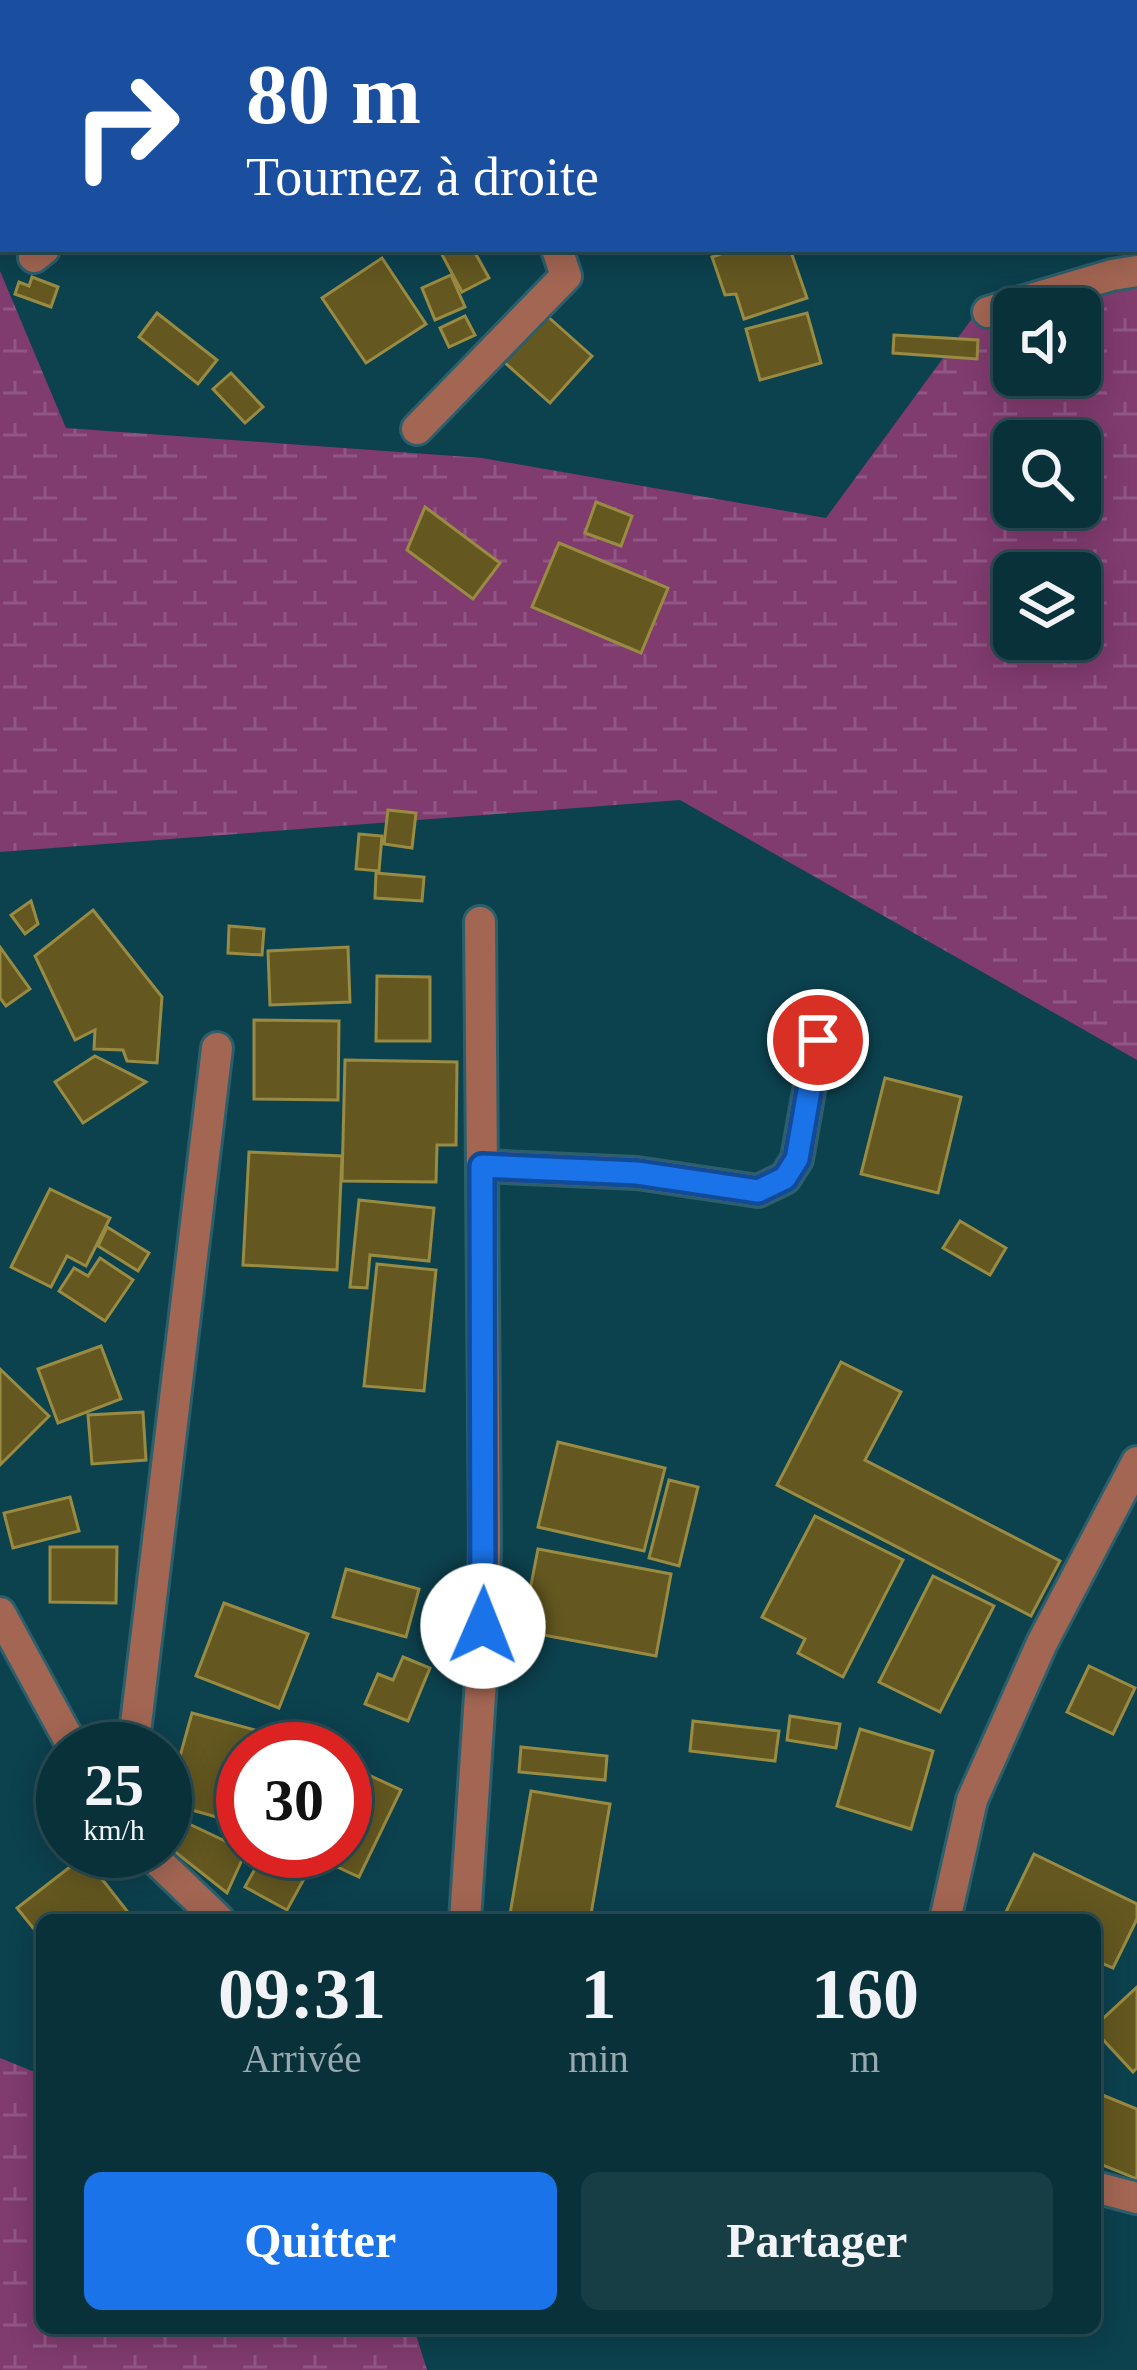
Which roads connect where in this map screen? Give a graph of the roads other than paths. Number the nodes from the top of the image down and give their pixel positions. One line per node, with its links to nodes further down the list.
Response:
1 (558, 252): 4 (street)
2 (1137, 271): 3 (street)
3 (988, 312)
4 (418, 429)
5 (480, 922): 8 (street)
6 (818, 1040): 8 (street)
7 (217, 1048): 12 (street)
8 (482, 1166): 15 (street)
9 (1137, 1462): 16 (street)
10 (0, 1613): 11 (street)
11 (59, 1722)
12 (136, 1722)
13 (175, 1878): 14 (street)
14 (213, 1914)
15 (465, 1914)
16 (946, 1914)
17 (1101, 2189): 18 (street)
18 (1137, 2198)

